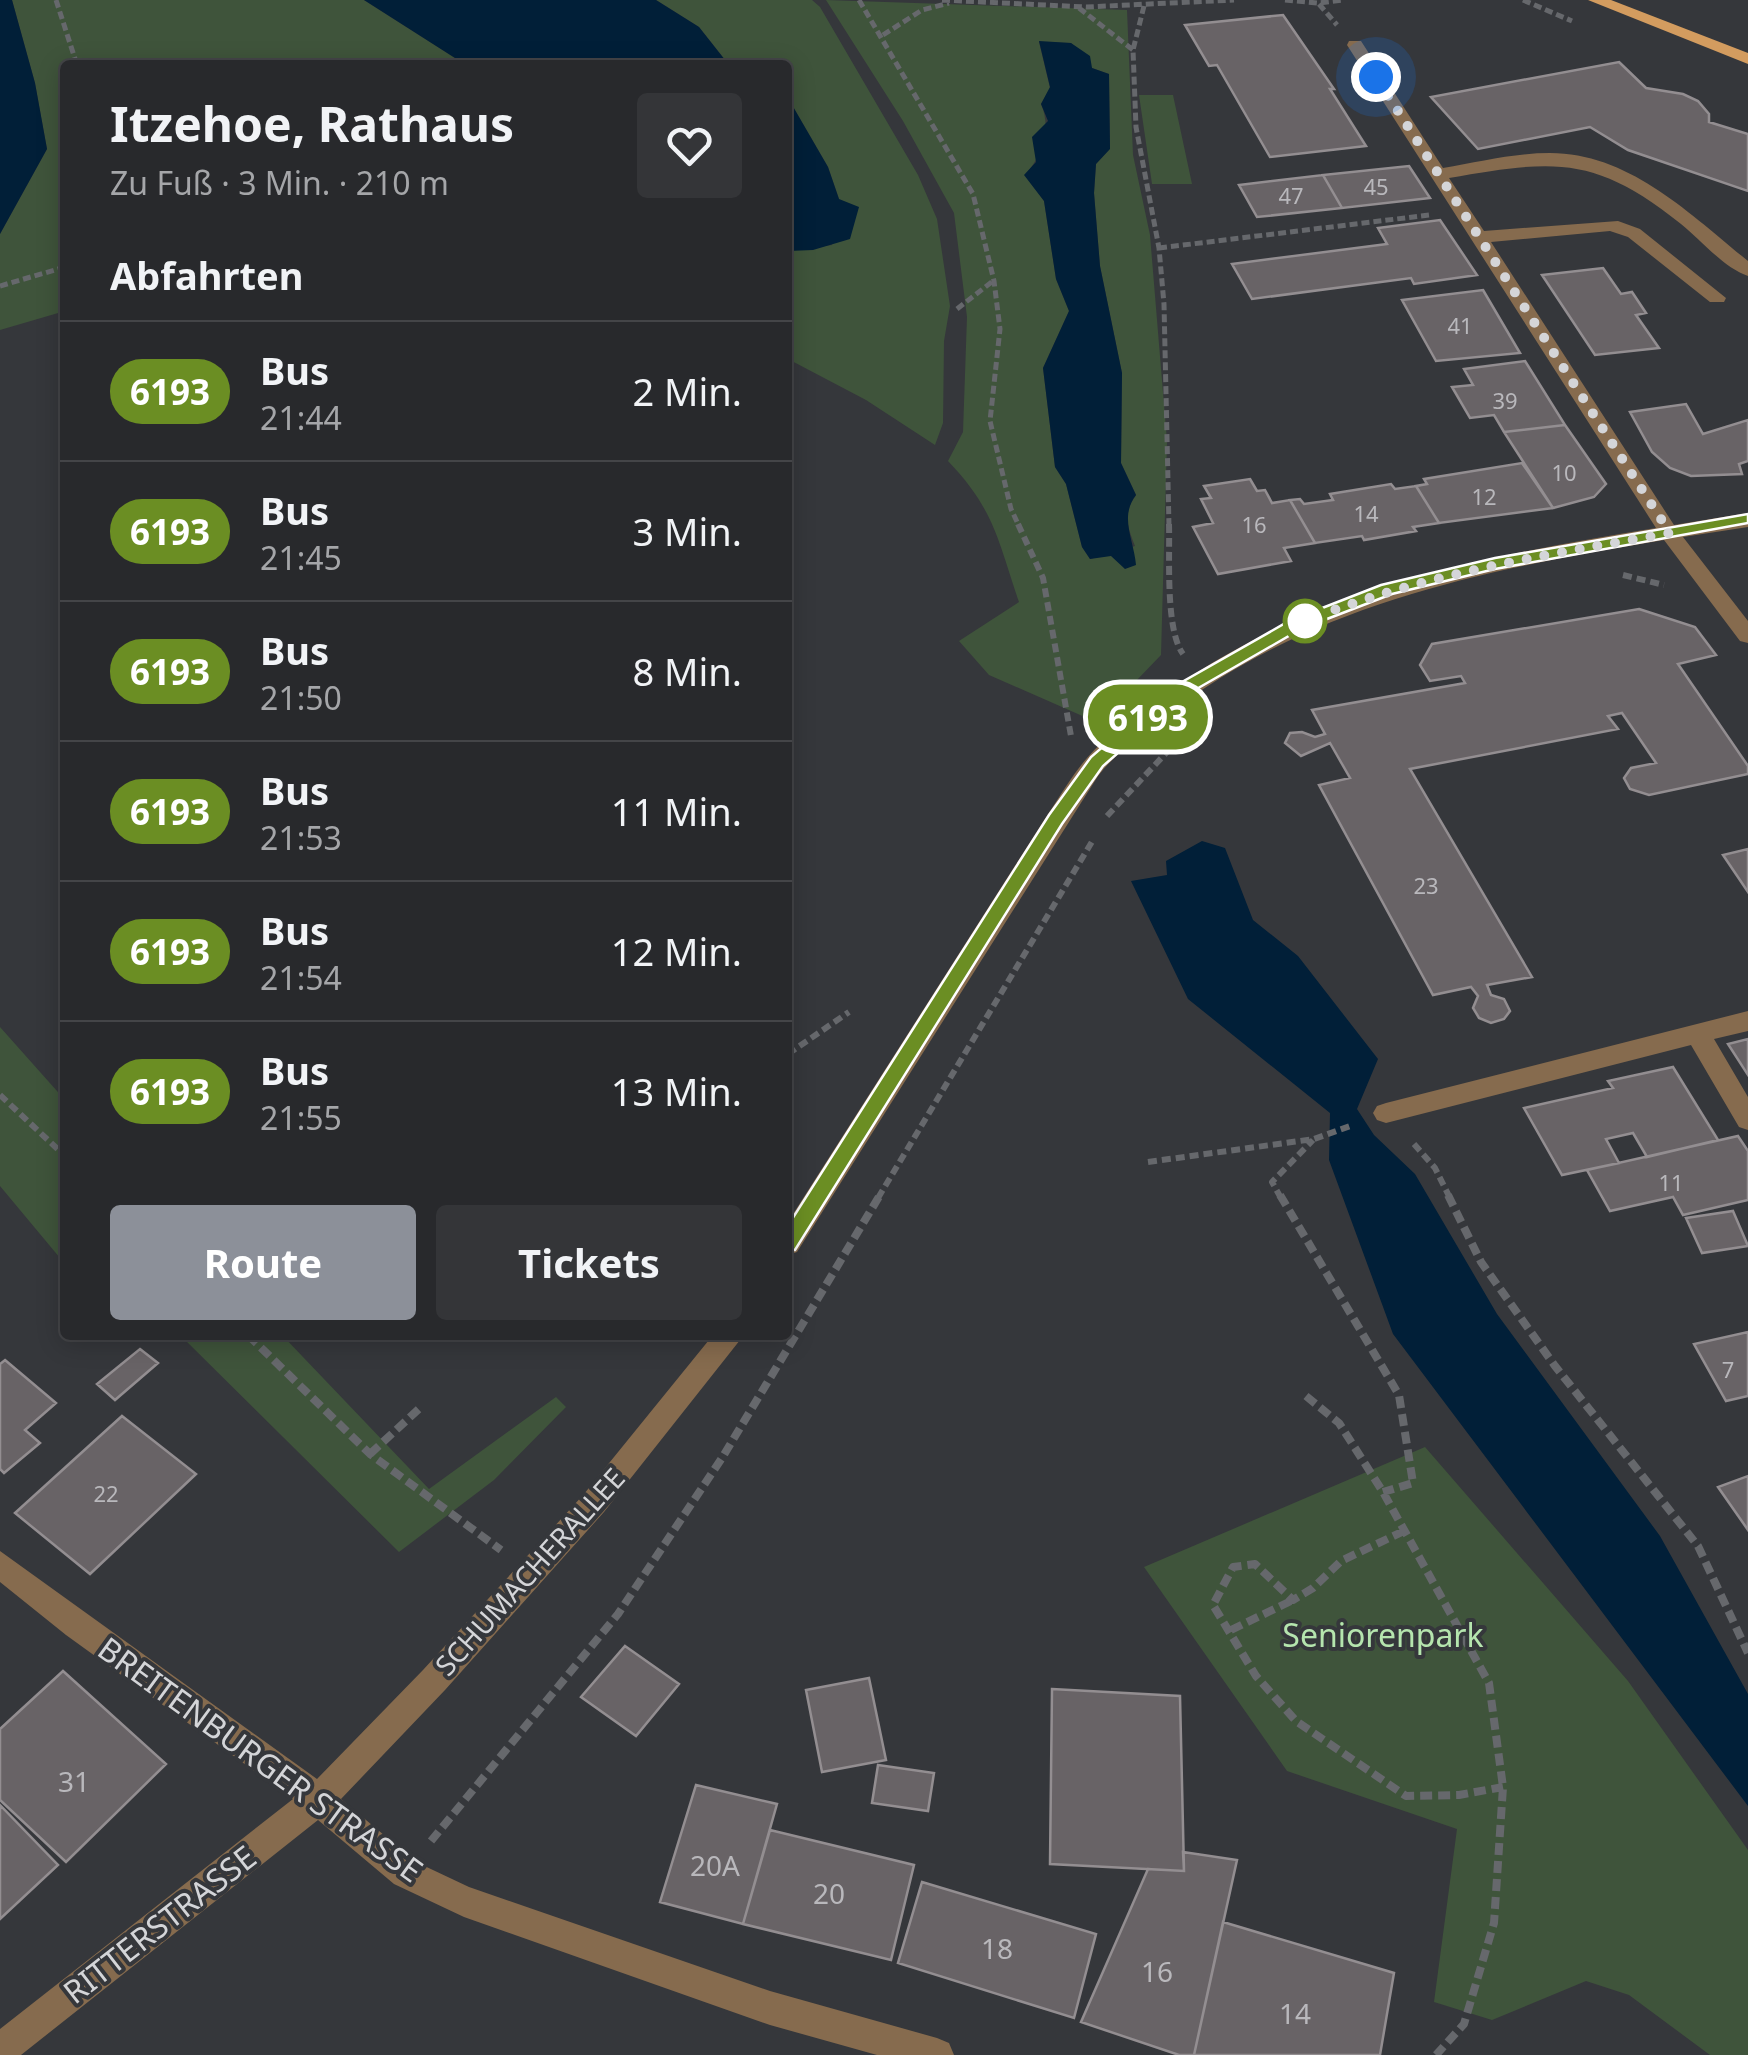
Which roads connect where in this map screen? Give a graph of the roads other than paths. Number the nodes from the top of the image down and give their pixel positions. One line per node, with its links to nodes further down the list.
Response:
1 (1596, 0): 3 (main road)
2 (1355, 44): 4 (street)
3 (1748, 59)
4 (1440, 174): 5 (street); 6 (street)
5 (1482, 237): 7 (street); 9 (street)
6 (1748, 270)
7 (1716, 298)
8 (1748, 520): 9 (street)
9 (1670, 533): 10 (street); 15 (street)
10 (1748, 636)
11 (1748, 1021): 12 (street)
12 (1698, 1034): 13 (street); 14 (street)
13 (1386, 1113)
14 (1748, 1120)
15 (792, 1238)
16 (726, 1340): 18 (street, SCHUMACHERALLEE)
17 (0, 1564): 18 (street, BREITENBURGER STRASSE)
18 (319, 1799): 19 (street, RITTERSTRASSE); 20 (street, BREITENBURGER STRASSE)
19 (0, 2050)
20 (938, 2055)

